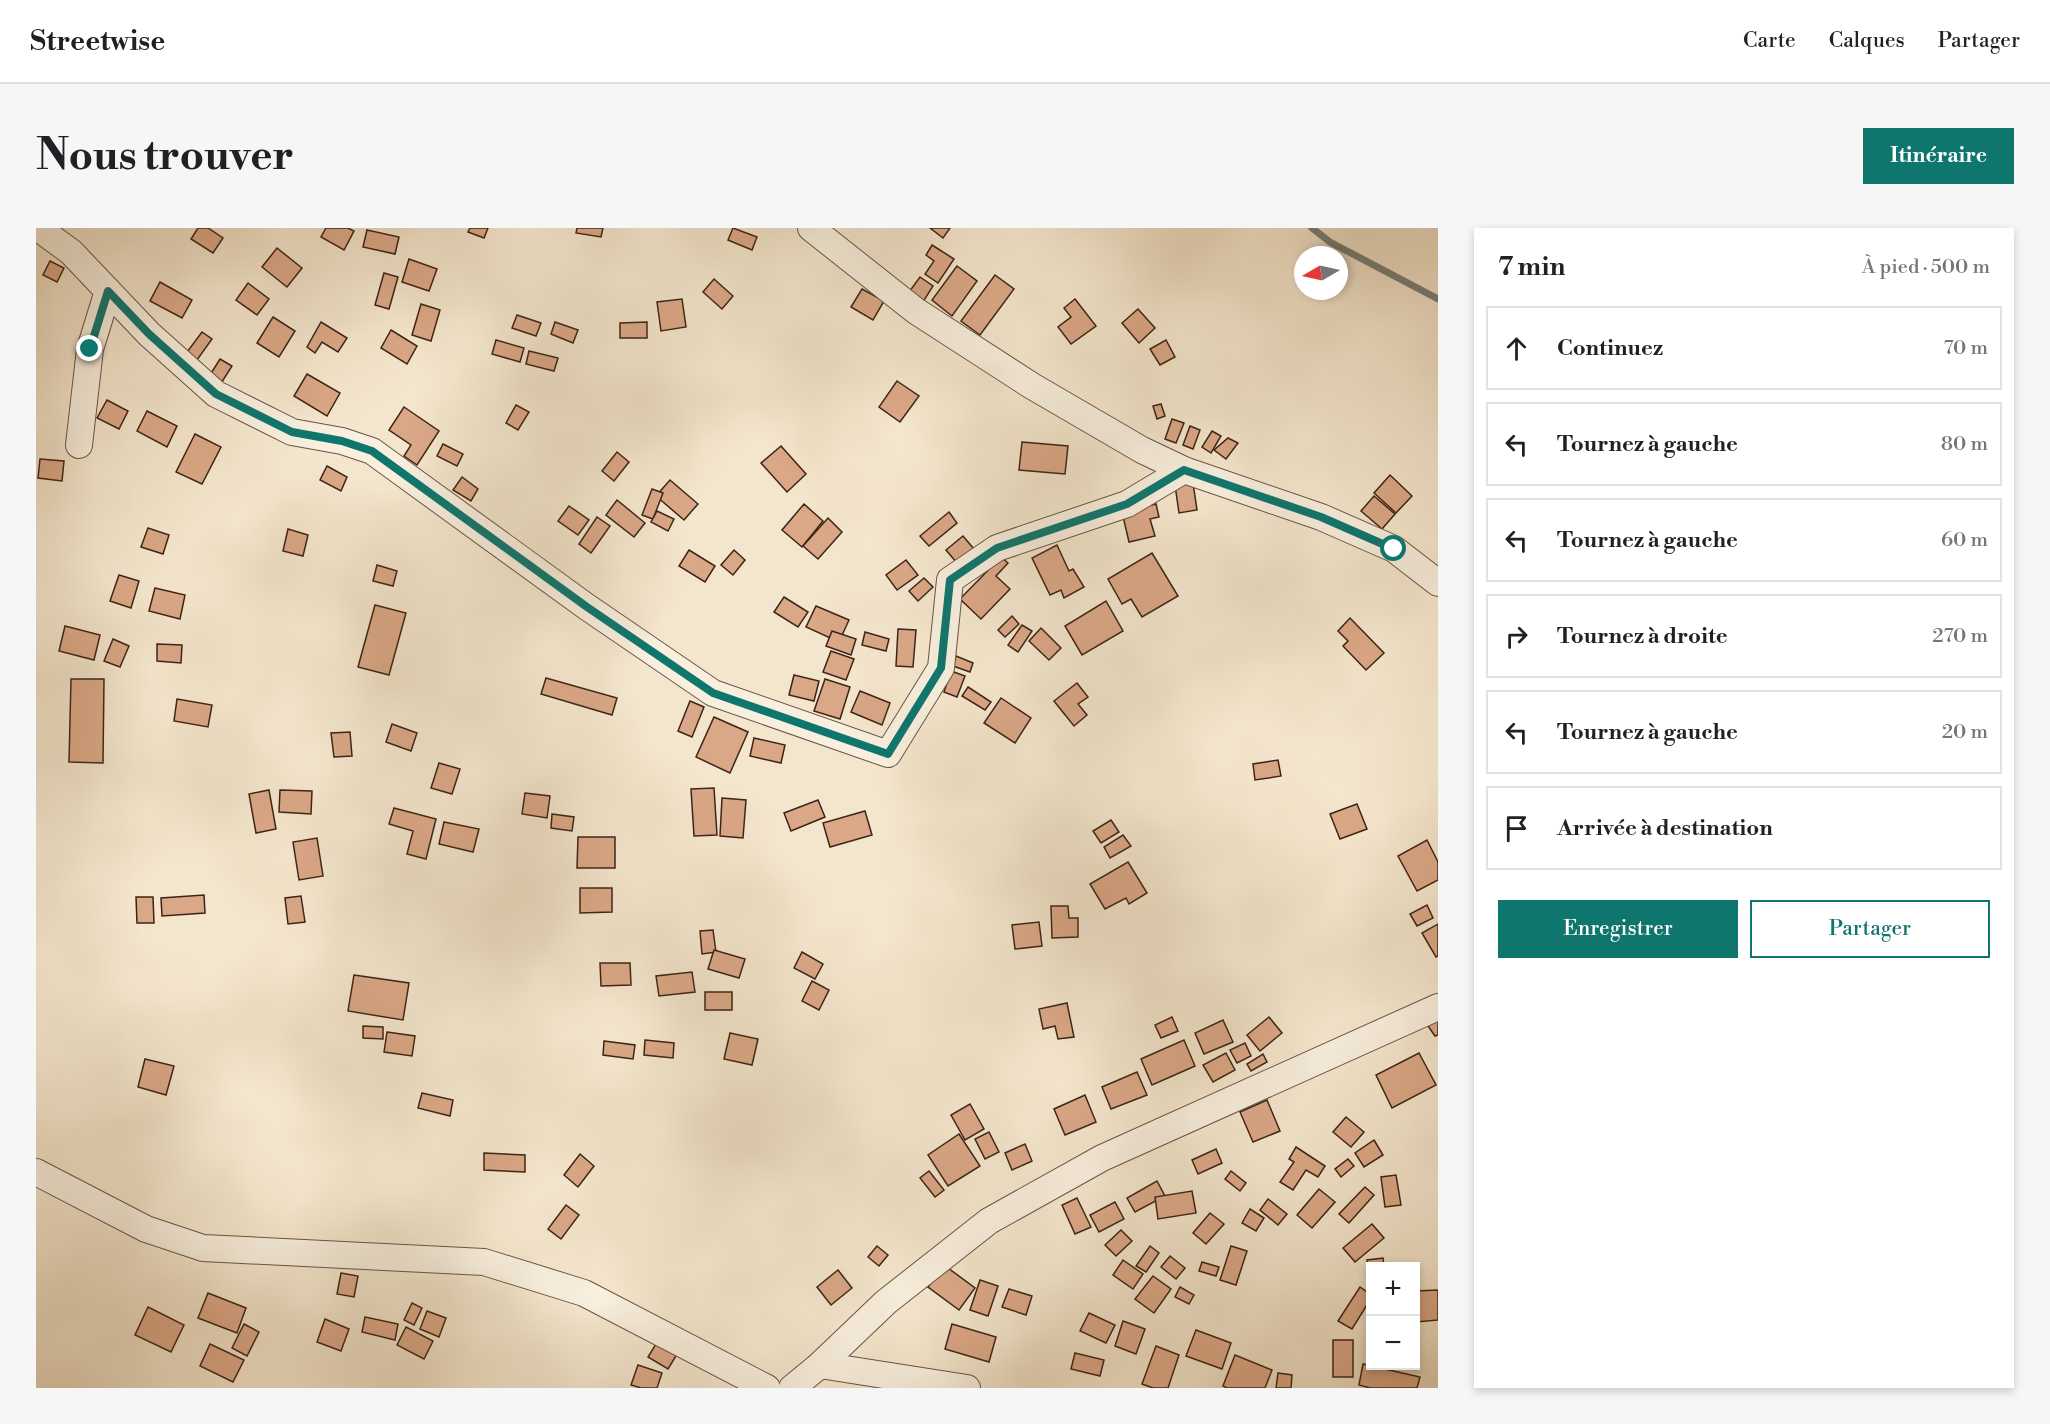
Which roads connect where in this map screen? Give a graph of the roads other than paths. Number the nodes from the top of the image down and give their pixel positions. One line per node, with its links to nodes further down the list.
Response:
1 (38, 228): 3 (street)
2 (811, 228): 5 (street)
3 (108, 291): 4 (street); 5 (street)
4 (79, 445)
5 (1184, 470): 6 (street)
6 (1438, 584)
7 (1438, 1007): 9 (street)
8 (36, 1172): 10 (street)
9 (820, 1365): 11 (street); 12 (street)
10 (767, 1388)
11 (792, 1388)
12 (967, 1388)

